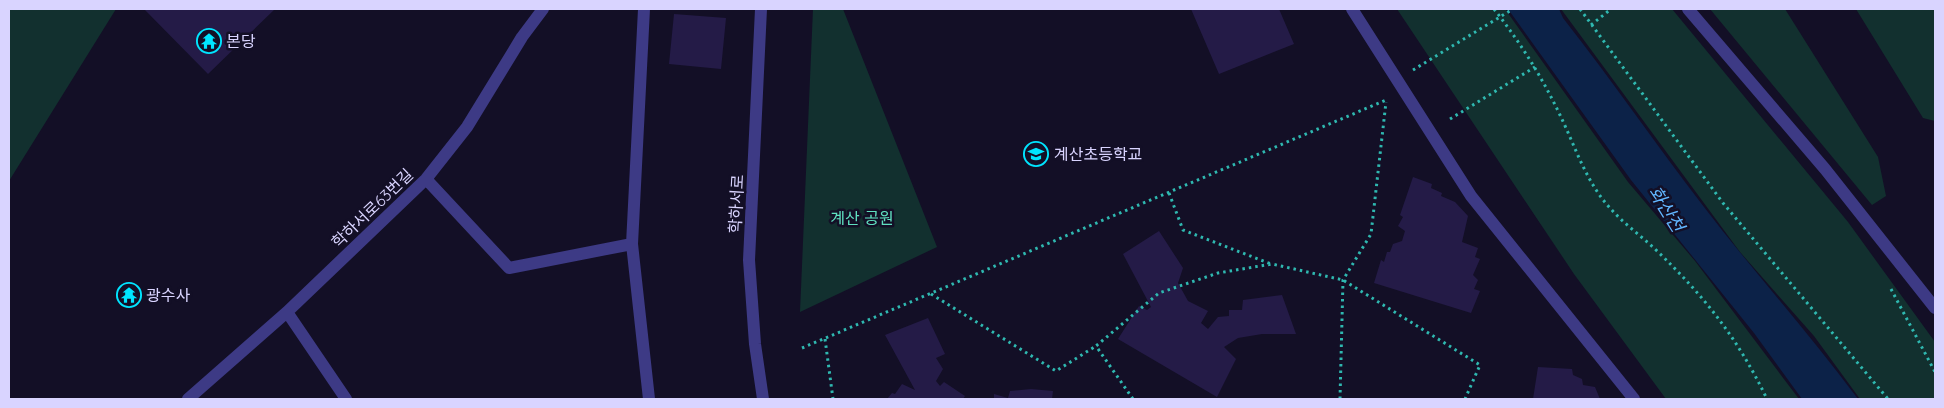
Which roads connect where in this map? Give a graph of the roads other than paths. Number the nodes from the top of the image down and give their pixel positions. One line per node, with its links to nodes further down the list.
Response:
1 (543, 9): 6 (street, 학하서로63번길)
2 (644, 9): 7 (street)
3 (761, 9): 13 (street, 학하서로)
4 (1352, 9): 14 (street)
5 (1688, 9): 8 (street)
6 (426, 179): 7 (street); 9 (street, 학하서로63번길)
7 (632, 244): 12 (street)
8 (1935, 308)
9 (287, 312): 10 (street, 학하서로63번길); 11 (street)
10 (188, 399)
11 (346, 399)
12 (649, 399)
13 (763, 399)
14 (1634, 399)

